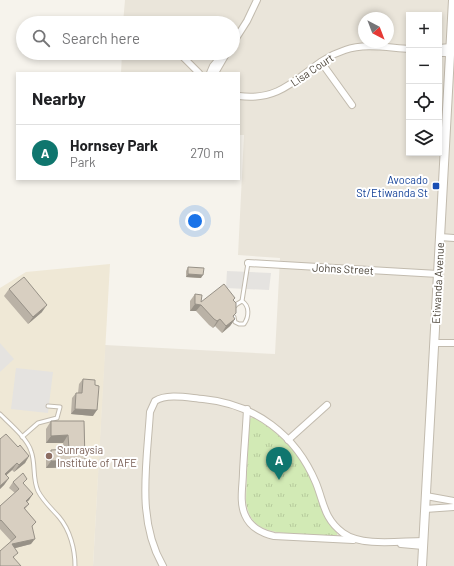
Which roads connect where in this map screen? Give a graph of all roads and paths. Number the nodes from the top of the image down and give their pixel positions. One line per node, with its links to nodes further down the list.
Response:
1 (257, 0): 4 (street)
2 (453, 0): 3 (street, Etiwanda Avenue)
3 (453, 13): 7 (street, Etiwanda Avenue)
4 (240, 31)
5 (406, 49): 12 (street, Lisa Court)
6 (442, 49): 7 (street)
7 (450, 50): 8 (street); 19 (street, Etiwanda Avenue)
8 (442, 52)
9 (187, 60): 13 (street)
10 (219, 60): 14 (street)
11 (222, 60): 15 (street)
12 (321, 62): 16 (street, Lisa Court); 17 (street)
13 (200, 72)
14 (210, 72)
15 (216, 72)
16 (240, 96)
17 (352, 105)
18 (454, 234): 19 (street)
19 (440, 235): 20 (street); 22 (street, Etiwanda Avenue)
20 (454, 238)
21 (248, 263): 22 (street, Johns Street); 23 (lane)
22 (438, 274): 26 (street, Etiwanda Avenue)
23 (242, 301): 24 (lane); 25 (lane)
24 (234, 313)
25 (234, 317)
26 (434, 341): 27 (street); 34 (street, Etiwanda Avenue)
27 (454, 342)
28 (327, 405): 33 (street)
29 (48, 406): 32 (lane)
30 (247, 410): 33 (street); 38 (street); 41 (street)
31 (0, 414): 32 (lane)
32 (22, 437): 40 (lane)
33 (288, 440): 38 (street)
34 (426, 496): 35 (street); 37 (street, Etiwanda Avenue)
35 (454, 501)
36 (454, 507): 37 (street)
37 (425, 509): 39 (street, Etiwanda Avenue)
38 (360, 540): 39 (street)
39 (423, 544): 42 (street, Etiwanda Avenue)
40 (75, 566)
41 (163, 566)
42 (422, 566)

